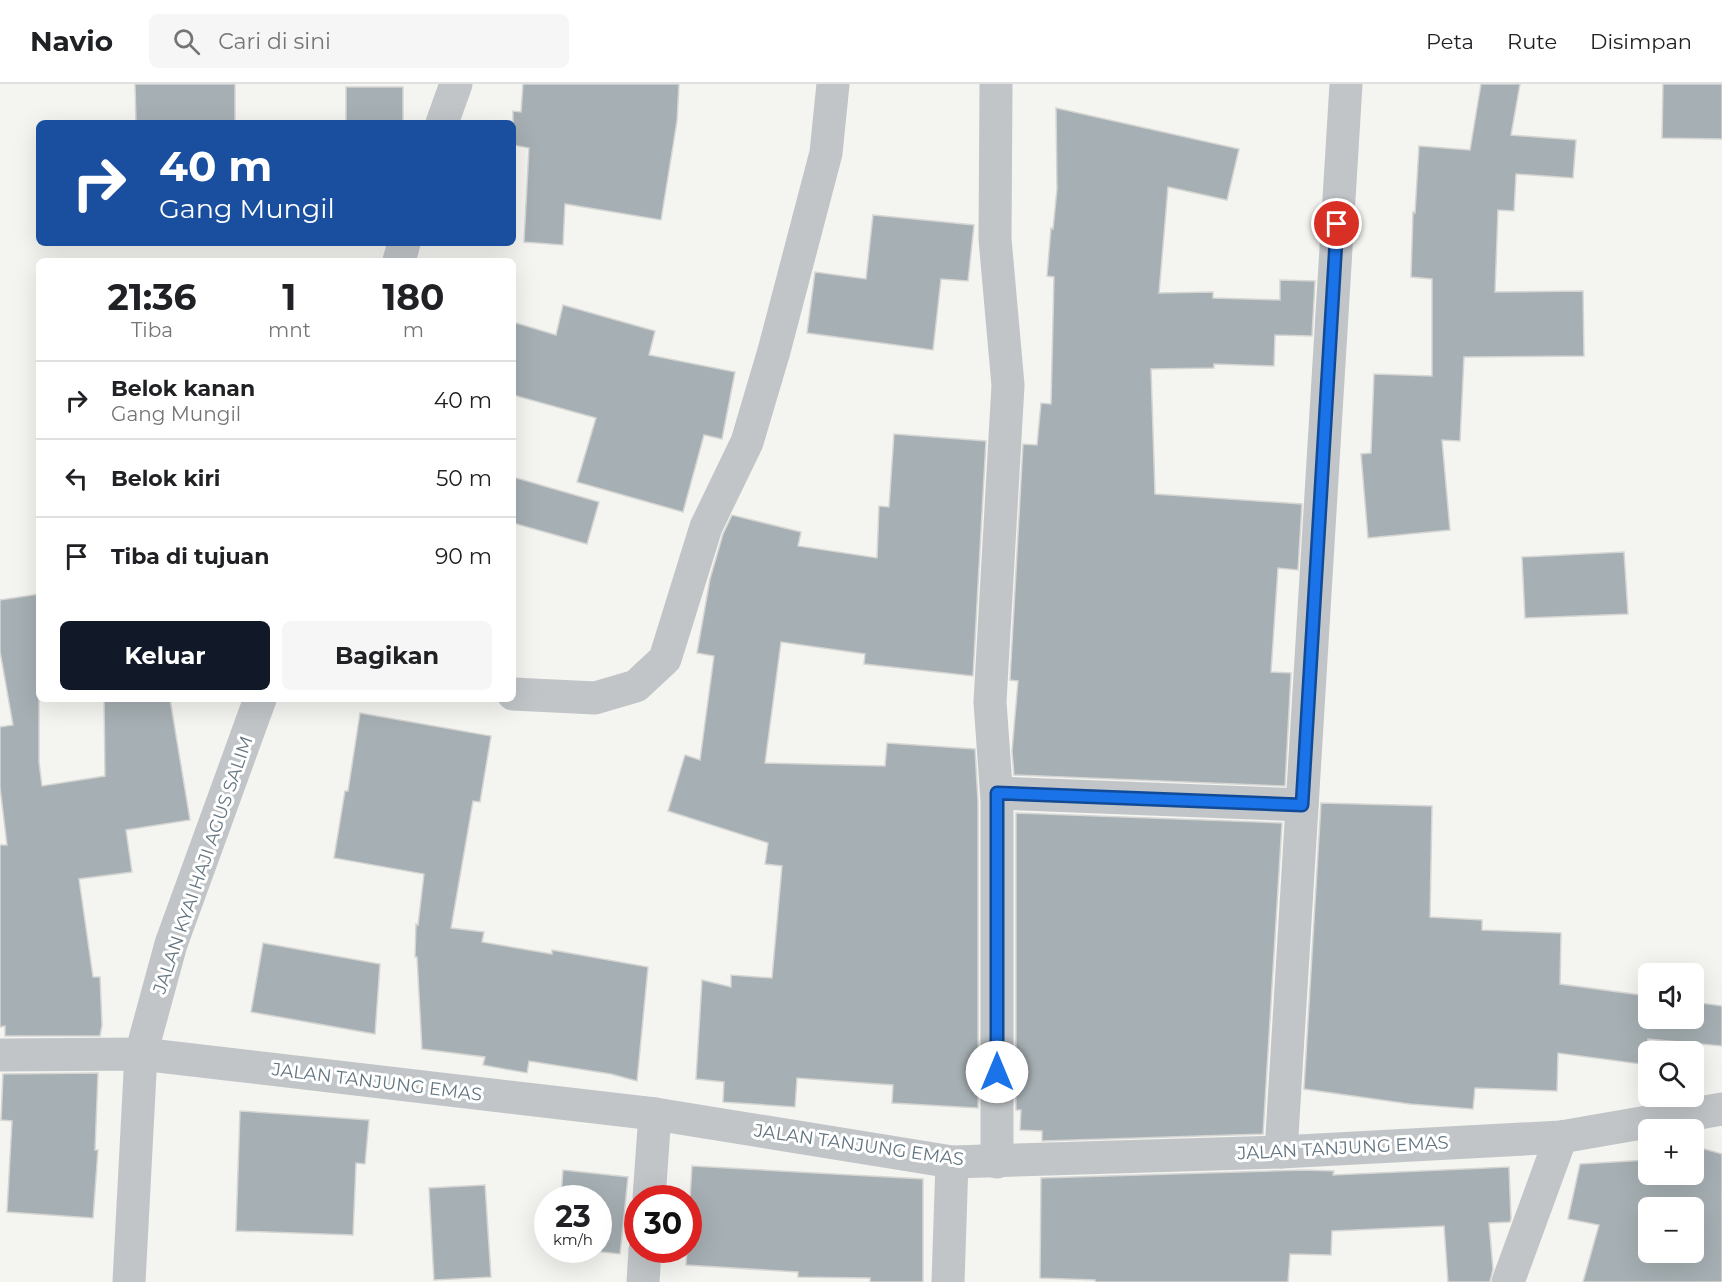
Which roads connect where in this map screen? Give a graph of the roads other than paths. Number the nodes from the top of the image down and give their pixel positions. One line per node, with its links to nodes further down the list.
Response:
1 (456, 84): 5 (street)
2 (833, 84): 6 (street)
3 (996, 84): 8 (street)
4 (1346, 84): 9 (street)
5 (443, 120)
6 (516, 694)
7 (259, 702): 10 (street, JALAN KYAI HAJI AGUS SALIM)
8 (997, 793): 9 (street); 17 (street)
9 (1302, 805): 15 (street)
10 (141, 1054): 11 (street, JALAN TANJUNG EMAS); 13 (street, JALAN TANJUNG EMAS); 20 (street, JALAN KYAI HAJI AGUS SALIM)
11 (0, 1055)
12 (1722, 1109): 14 (street, JALAN TANJUNG EMAS)
13 (655, 1114): 16 (street, JALAN TANJUNG EMAS); 18 (street)
14 (1561, 1137): 15 (street, JALAN TANJUNG EMAS); 23 (street)
15 (1281, 1152): 17 (street, JALAN TANJUNG EMAS)
16 (952, 1162): 17 (street, JALAN TANJUNG EMAS); 22 (street)
17 (997, 1162)
18 (650, 1185)
19 (644, 1263): 21 (street)
20 (129, 1282)
21 (643, 1282)
22 (948, 1282)
23 (1508, 1282)

